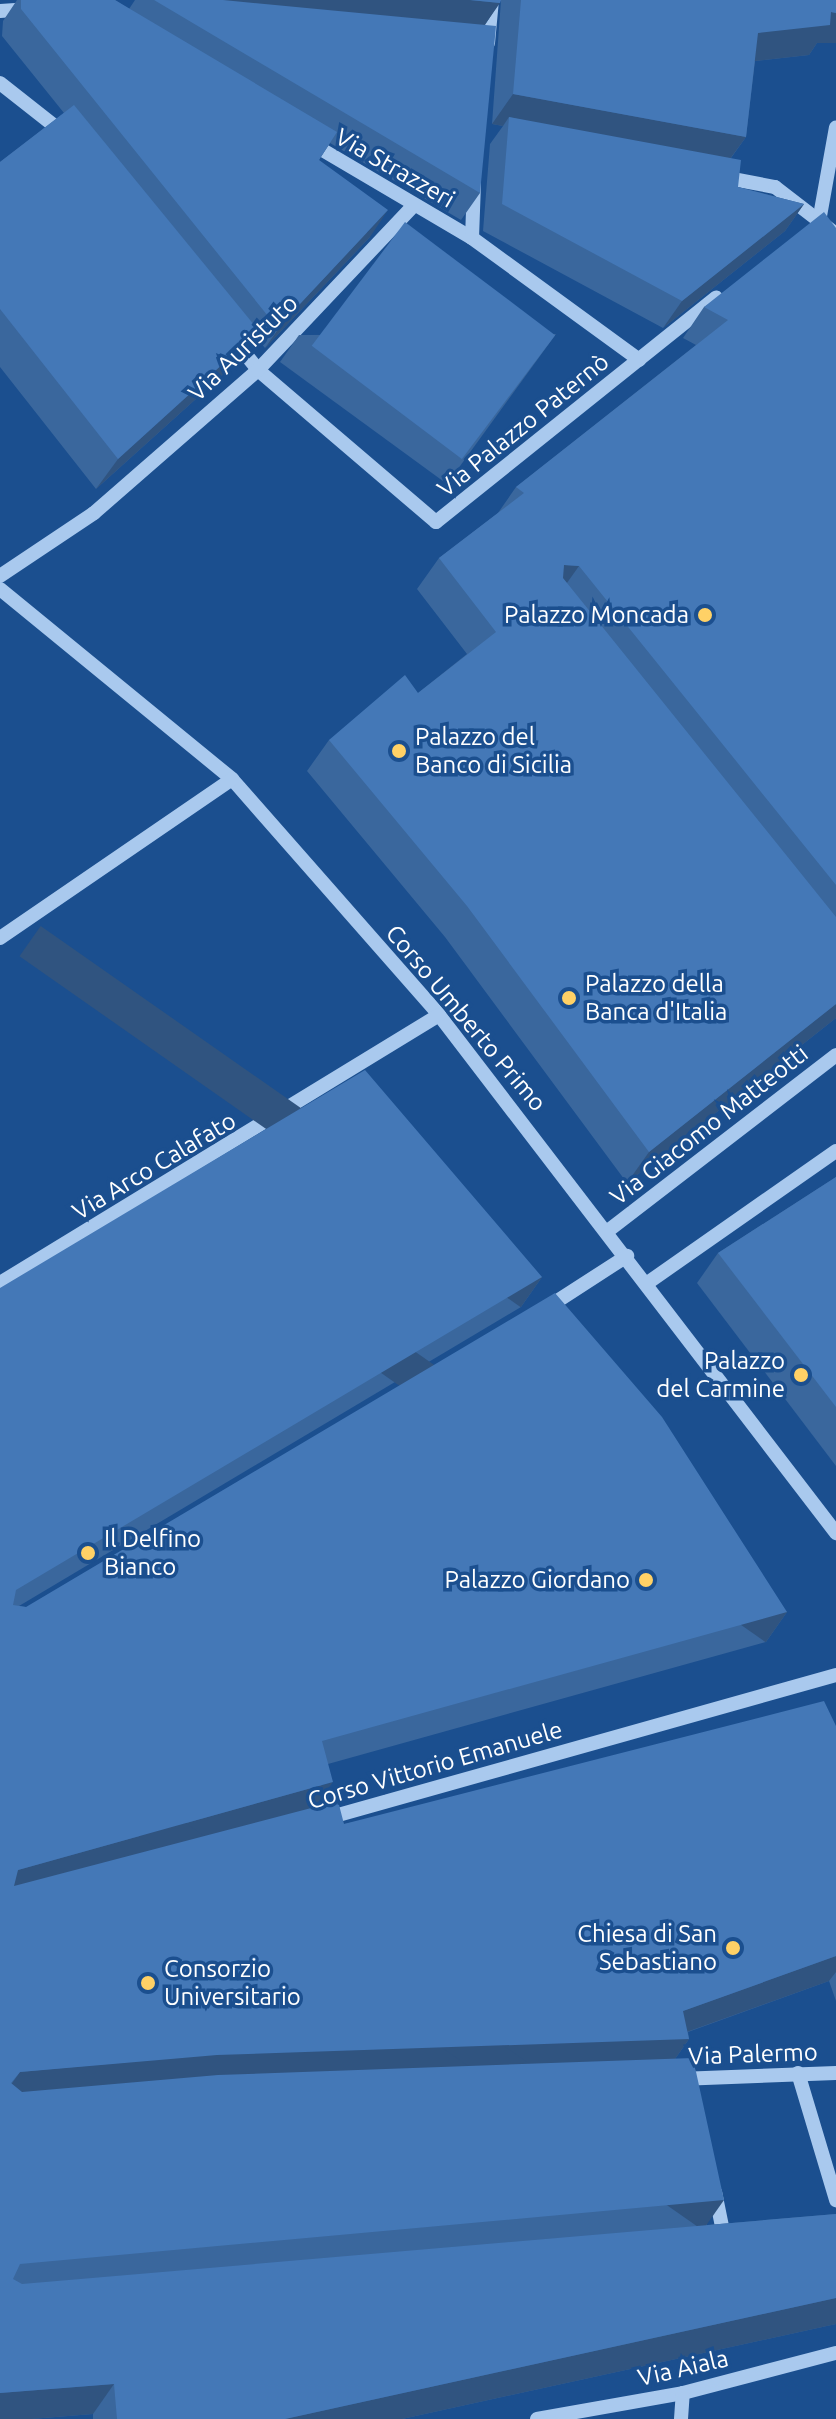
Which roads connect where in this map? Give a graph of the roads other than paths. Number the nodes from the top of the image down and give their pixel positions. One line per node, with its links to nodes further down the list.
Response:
1 (492, 0): 4 (street)
2 (47, 7): 3 (street)
3 (0, 11)
4 (472, 42)
5 (0, 83): 8 (street)
6 (836, 127): 10 (street)
7 (293, 133): 12 (street, Via Strazzeri)
8 (74, 144)
9 (475, 162): 16 (street)
10 (833, 170): 13 (street)
11 (709, 175): 13 (street)
12 (414, 205): 16 (street, Via Strazzeri); 20 (street, Via Auristuto)
13 (820, 216): 14 (street); 15 (street)
14 (803, 229)
15 (836, 234)
16 (472, 238): 19 (street, Via Strazzeri)
17 (734, 284): 19 (street, Via Palazzo Paternò)
18 (220, 322): 20 (street)
19 (639, 360): 20 (street, Via Palazzo Paternò)
20 (258, 370): 21 (street, Via Auristuto)
21 (0, 576)
22 (0, 589): 23 (street, Corso Umberto Primo)
23 (232, 779): 24 (street); 25 (street, Corso Umberto Primo)
24 (0, 938)
25 (439, 1015): 28 (street, Corso Umberto Primo); 30 (street, Via Arco Calafato)
26 (836, 1055): 28 (street, Via Giacomo Matteotti)
27 (836, 1151): 31 (street)
28 (609, 1230): 29 (street, Corso Umberto Primo)
29 (627, 1256): 31 (street, Corso Umberto Primo); 32 (street)
30 (0, 1283)
31 (646, 1284): 33 (street, Corso Umberto Primo)
32 (530, 1318)
33 (836, 1533)
34 (836, 1675): 35 (street, Corso Vittorio Emanuele)
35 (302, 1825)
36 (798, 2073): 37 (street, Via Palermo); 38 (street, Via Palermo); 42 (street)
37 (836, 2073)
38 (691, 2079): 39 (street, Via Palermo); 40 (street)
39 (660, 2080)
40 (694, 2096)
41 (710, 2168): 43 (street)
42 (836, 2200)
43 (706, 2243)
44 (836, 2353): 45 (street, Via Aiala)
45 (683, 2393): 46 (street, Via Aiala); 47 (street)
46 (537, 2419)
47 (681, 2419)

